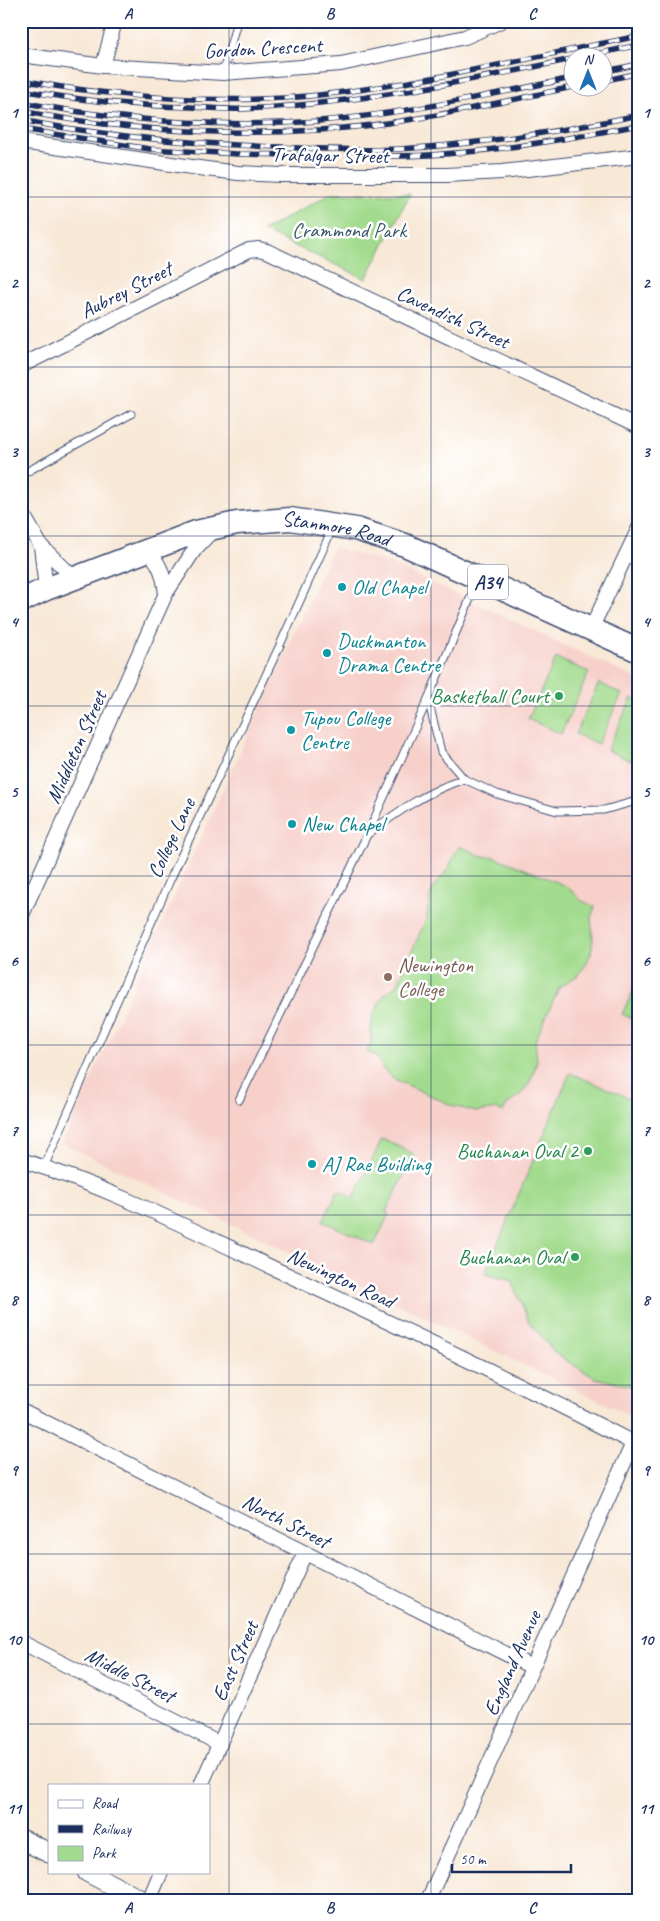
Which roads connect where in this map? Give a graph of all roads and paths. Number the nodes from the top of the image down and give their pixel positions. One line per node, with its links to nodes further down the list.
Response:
1 (115, 21): 5 (street)
2 (237, 21): 6 (lane)
3 (501, 21): 6 (street, Gordon Crescent)
4 (21, 55): 5 (street, Gordon Crescent)
5 (103, 66): 6 (street, Gordon Crescent)
6 (223, 73)
7 (21, 142): 8 (street, Trafalgar Street)
8 (639, 156)
9 (249, 250): 10 (street, Aubrey Street); 12 (street, Cavendish Street)
10 (21, 366)
11 (131, 414): 13 (lane)
12 (639, 427)
13 (21, 475)
14 (21, 511): 18 (street)
15 (215, 527): 16 (highway, Stanmore Road / A34); 19 (highway, Stanmore Road / A34); 22 (street, Middleton Street)
16 (330, 533): 21 (highway, Stanmore Road / A34); 33 (lane, College Lane)
17 (637, 536): 24 (street)
18 (41, 546): 20 (street); 23 (street)
19 (148, 550): 20 (highway, Stanmore Road / A34); 22 (street)
20 (74, 578): 23 (highway, Stanmore Road / A34)
21 (479, 578): 24 (highway, Stanmore Road / A34); 26 (lane)
22 (166, 593): 30 (street, Middleton Street)
23 (29, 599)
24 (591, 629): 25 (highway, Stanmore Road / A34)
25 (639, 651)
26 (428, 699): 27 (lane); 29 (lane)
27 (464, 779): 28 (lane); 29 (lane)
28 (639, 797)
29 (367, 835): 31 (lane)
30 (21, 917)
31 (239, 1100)
32 (21, 1160): 33 (street, Newington Road)
33 (44, 1167): 35 (street, Newington Road)
34 (21, 1410): 36 (street, North Street)
35 (636, 1444): 38 (street, England Avenue)
36 (304, 1553): 38 (street, North Street); 39 (street, East Street)
37 (21, 1642): 39 (street, Middle Street)
38 (532, 1667): 47 (street, England Avenue)
39 (220, 1744): 40 (street, East Street)
40 (201, 1784)
41 (21, 1839): 42 (main road)
42 (48, 1852)
43 (91, 1874): 45 (main road)
44 (160, 1874): 46 (street)
45 (141, 1900)
46 (149, 1900)
47 (428, 1900)

